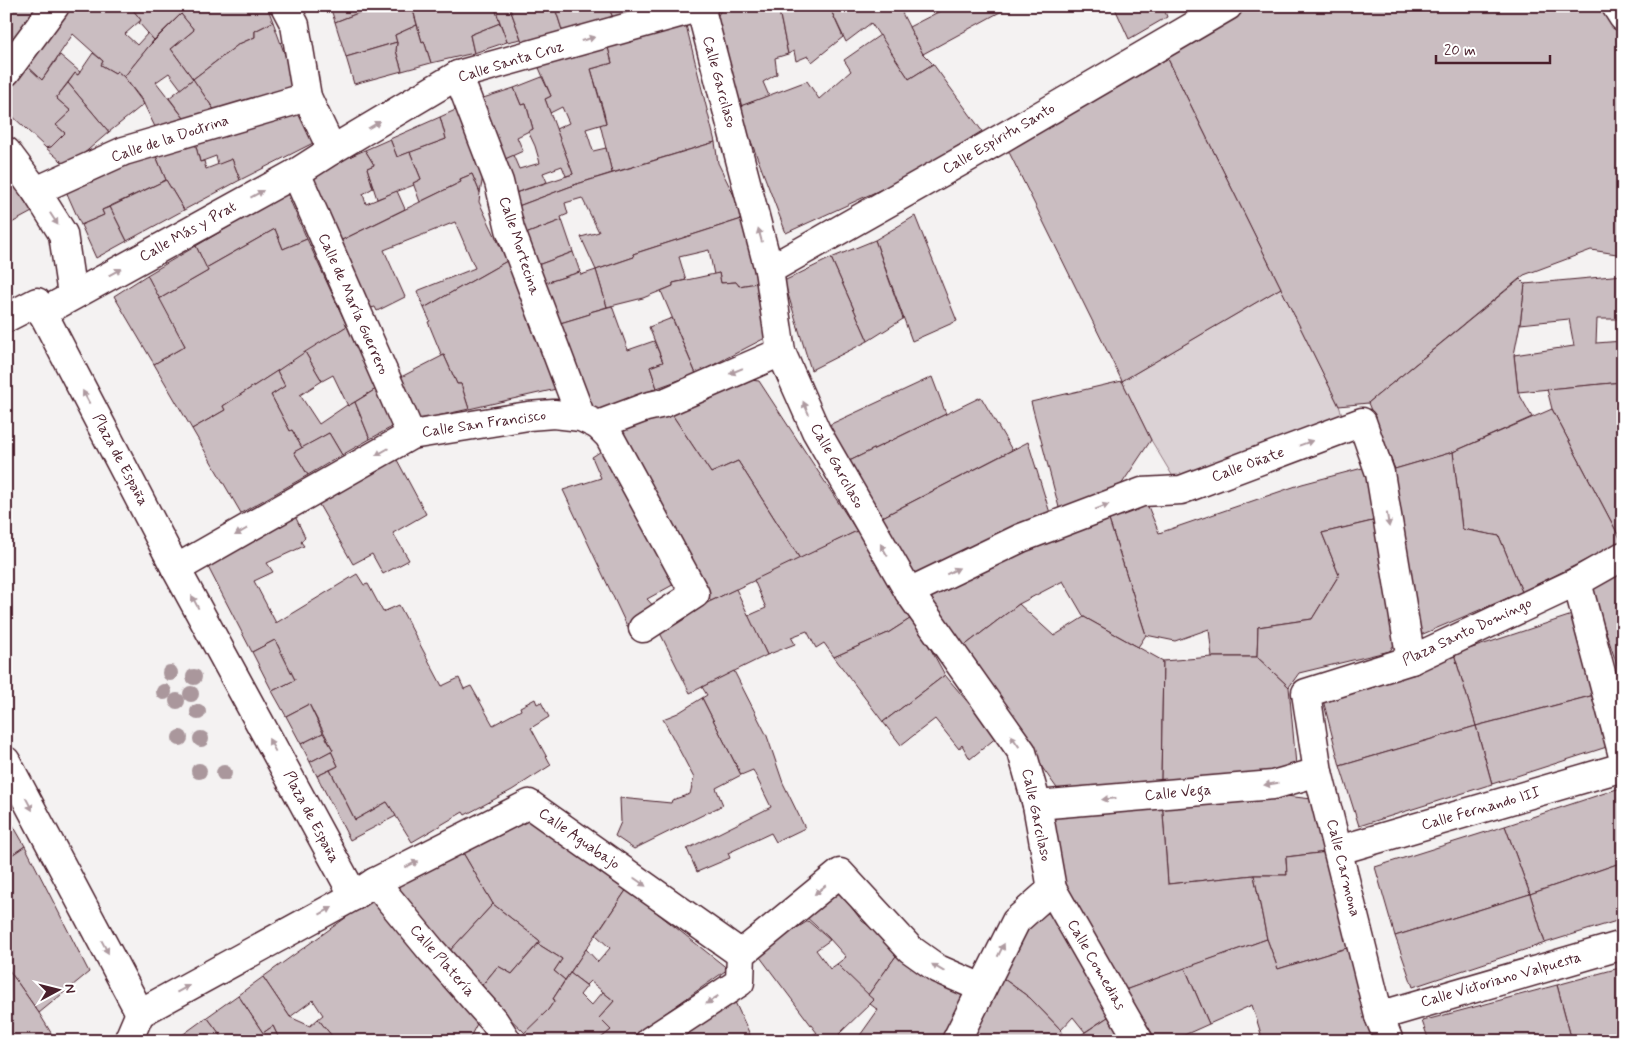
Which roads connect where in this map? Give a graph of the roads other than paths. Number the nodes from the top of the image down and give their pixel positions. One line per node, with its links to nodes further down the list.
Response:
1 (55, 6): 7 (street)
2 (285, 6): 9 (street)
3 (1228, 6): 14 (street, Calle Espíritu Santo)
4 (1616, 6): 6 (street)
5 (702, 7): 8 (street, Calle Santa Cruz, one-way to 5); 14 (street, Calle Garcilaso, one-way to 5)
6 (1623, 17)
7 (6, 72)
8 (458, 75): 10 (street, Calle Santa Cruz, one-way to 8); 19 (street, Calle Mortecina)
9 (307, 97): 10 (street); 13 (street, Calle de la Doctrina)
10 (332, 150): 12 (street, Calle Más y Prat)
11 (6, 151): 13 (street)
12 (296, 173): 15 (street, Calle Más y Prat, one-way to 12); 20 (street, Calle de María Guerrero)
13 (36, 191): 15 (street, one-way to 15)
14 (768, 270): 18 (street, Calle Garcilaso)
15 (72, 295): 16 (street, Calle Más y Prat)
16 (42, 313): 17 (street); 22 (street, Plaza de España, one-way to 16)
17 (6, 318)
18 (781, 352): 19 (street, Calle San Francisco, one-way to 19); 24 (street, Calle Garcilaso, one-way to 18)
19 (589, 421): 20 (street, Calle San Francisco); 25 (street, Calle Mortecina)
20 (411, 435): 22 (street, Calle San Francisco, one-way to 22)
21 (1623, 556): 23 (street, Plaza Santo Domingo)
22 (176, 569): 34 (street, Plaza de España, one-way to 22)
23 (1577, 582): 26 (street, Plaza Santo Domingo); 28 (street)
24 (909, 592): 26 (street, Calle Oñate, one-way to 26); 32 (street, Calle Garcilaso, one-way to 24)
25 (643, 628)
26 (1412, 660): 27 (street, Plaza Santo Domingo)
27 (1306, 693): 31 (street, Calle Carmona)
28 (1623, 756)
29 (6, 761): 39 (street, one-way to 39)
30 (1623, 767): 33 (street, Calle Fernando III)
31 (1318, 772): 32 (street, Calle Vega, one-way to 32); 33 (street, Calle Carmona)
32 (1037, 805): 35 (street, Calle Garcilaso)
33 (1338, 850): 40 (street, Calle Carmona)
34 (364, 889): 37 (street, Calle Aguabajo, one-way to 37); 39 (street, one-way to 34); 41 (street, Calle Platería)
35 (1052, 889): 38 (street, one-way to 35); 45 (street, Calle Comedias)
36 (1623, 945): 40 (street, Calle Victoriano Valpuesta)
37 (741, 954): 38 (street, one-way to 37); 43 (street, one-way to 43)
38 (982, 988): 44 (street)
39 (140, 1013): 42 (street)
40 (1384, 1028)
41 (494, 1034)
42 (128, 1041)
43 (650, 1041)
44 (956, 1041)
45 (1139, 1041)

